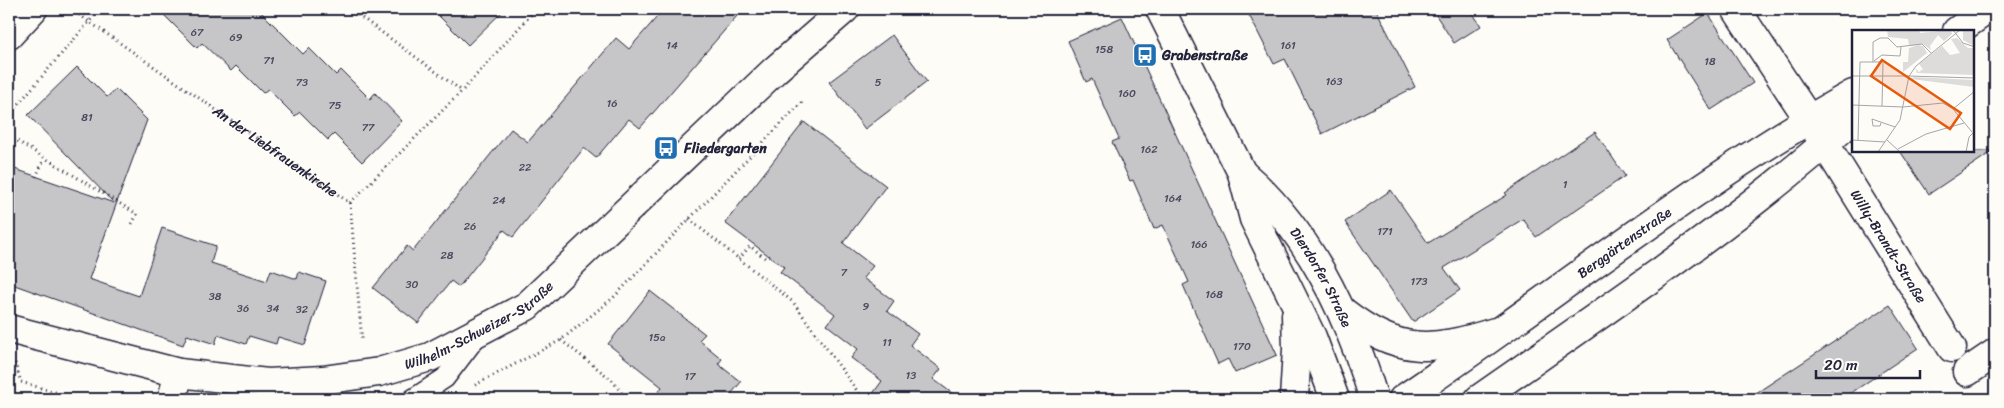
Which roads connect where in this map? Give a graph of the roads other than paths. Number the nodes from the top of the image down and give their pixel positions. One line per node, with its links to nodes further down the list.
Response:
1 (32, 9): 7 (street)
2 (846, 9): 15 (street, Wilhelm-Schweizer-Straße)
3 (1160, 9): 12 (street, Dierdorfer Straße)
4 (1736, 9): 9 (street, Willy-Brandt-Straße)
5 (1988, 9): 6 (street)
6 (1958, 30)
7 (9, 35)
8 (1852, 95): 9 (street, Berggärtenstraße)
9 (1808, 119): 11 (street, Willy-Brandt-Straße); 16 (street, Berggärtenstraße)
10 (1852, 120): 11 (street)
11 (1825, 144): 18 (street, Willy-Brandt-Straße); 30 (street)
12 (1242, 173): 13 (street, Dierdorfer Straße); 14 (street, Dierdorfer Straße)
13 (1296, 304): 26 (street); 27 (street, Dierdorfer Straße)
14 (1342, 310): 16 (street); 28 (street, Dierdorfer Straße)
15 (482, 330): 22 (street, Wilhelm-Schweizer-Straße); 25 (lane)
16 (1499, 331): 29 (street, Berggärtenstraße)
17 (10, 341): 21 (street, Wilhelm-Schweizer-Straße)
18 (1952, 348)
19 (1995, 353): 20 (street)
20 (1967, 372)
21 (180, 373): 22 (street, Wilhelm-Schweizer-Straße); 23 (street)
22 (268, 383): 24 (lane)
23 (172, 399)
24 (298, 399)
25 (413, 399)
26 (1294, 399)
27 (1336, 399)
28 (1374, 399)
29 (1402, 399)
30 (1479, 399)

